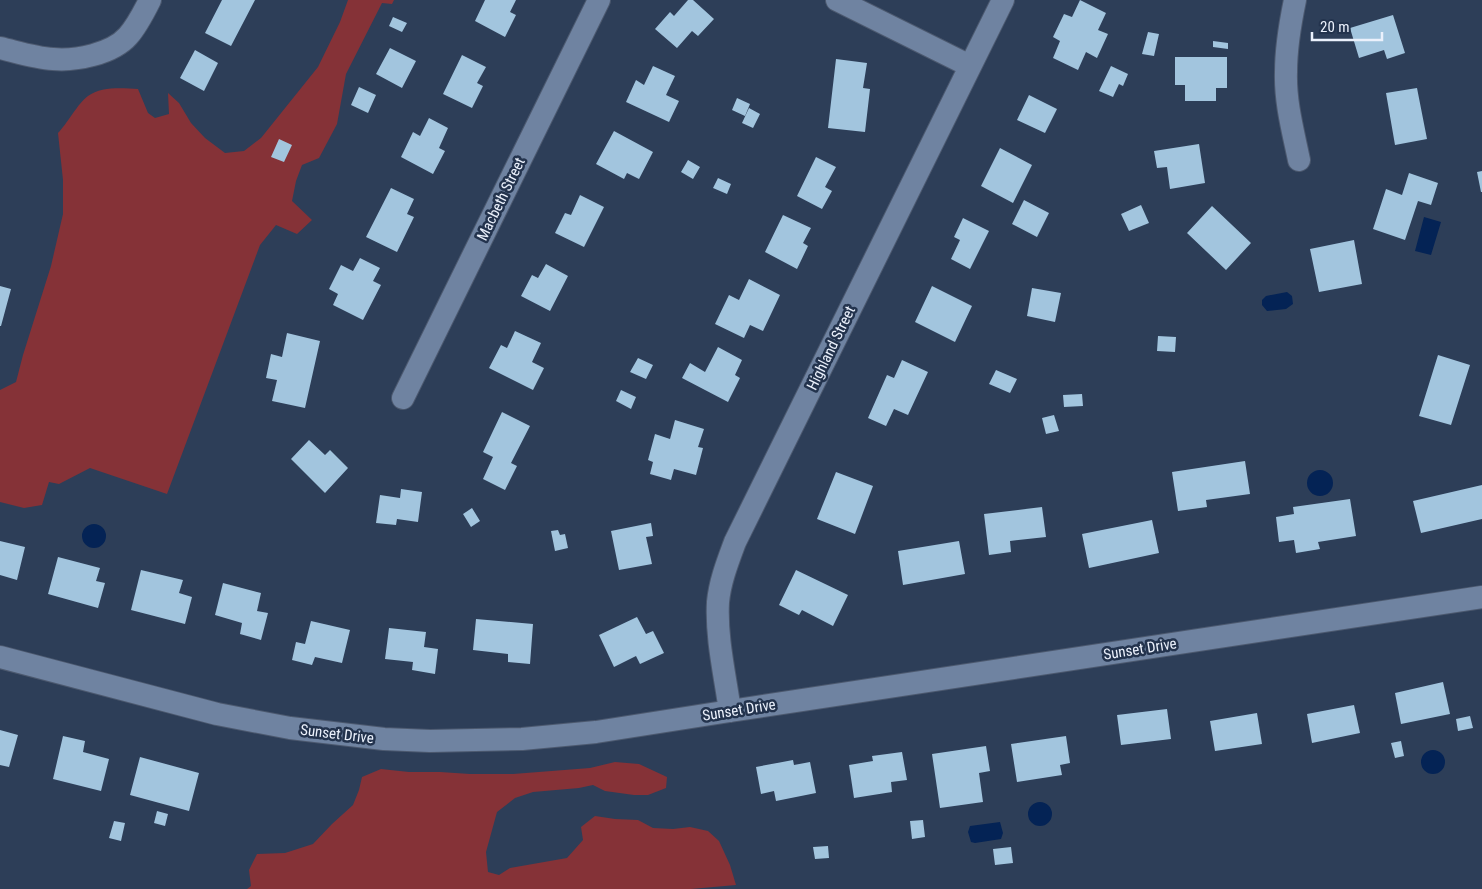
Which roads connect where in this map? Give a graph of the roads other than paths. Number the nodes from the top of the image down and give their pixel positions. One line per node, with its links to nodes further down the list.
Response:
1 (150, 0): 6 (street)
2 (599, 0): 9 (street, Macbeth Street)
3 (837, 0): 7 (street)
4 (1003, 0): 7 (street, Highland Street)
5 (1295, 0): 8 (street)
6 (0, 48)
7 (970, 66): 12 (street, Highland Street)
8 (1300, 160)
9 (403, 398)
10 (1482, 597): 12 (street, Sunset Drive)
11 (0, 657): 12 (street, Sunset Drive)
12 (730, 711)

